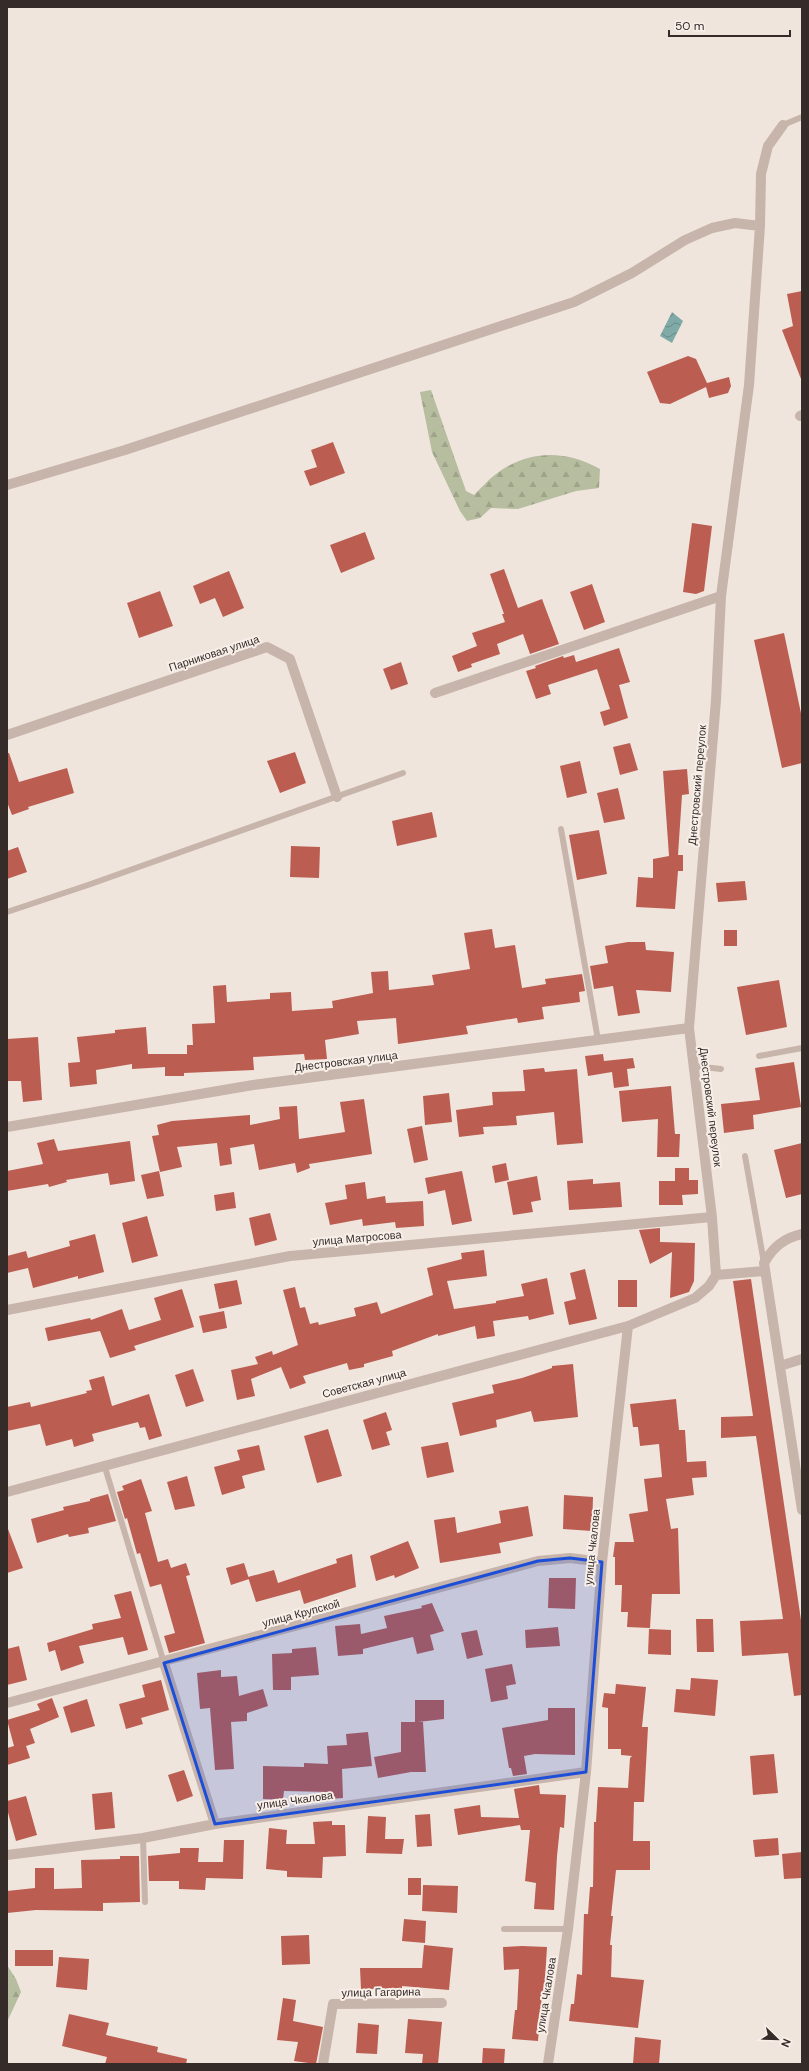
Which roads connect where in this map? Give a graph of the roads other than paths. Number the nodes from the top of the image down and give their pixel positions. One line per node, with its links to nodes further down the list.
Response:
1 (802, 117): 2 (lane)
2 (783, 125): 3 (street)
3 (760, 226): 4 (street); 5 (street, Днестровский переулок)
4 (7, 485)
5 (721, 596): 6 (street); 12 (street, Днестровский переулок)
6 (435, 693)
7 (7, 735): 9 (street, Парниковая улица)
8 (403, 773): 9 (lane)
9 (337, 797): 11 (lane)
10 (561, 829): 13 (lane)
11 (7, 912)
12 (689, 1028): 13 (street, Днестровская улица); 16 (street, Днестровский переулок)
13 (598, 1040): 18 (street, Днестровская улица)
14 (802, 1048): 15 (lane)
15 (759, 1056)
16 (694, 1066): 17 (lane); 20 (street, Днестровский переулок)
17 (721, 1069)
18 (7, 1127)
19 (745, 1156): 22 (lane)
20 (712, 1217): 23 (street, Днестровский переулок); 24 (street, улица Матросова)
21 (802, 1234): 22 (street)
22 (765, 1267): 23 (street); 27 (street)
23 (716, 1275): 25 (street, Советская улица)
24 (7, 1310)
25 (628, 1326): 28 (street, Советская улица); 31 (street, улица Чкалова)
26 (802, 1359): 27 (street)
27 (780, 1366): 30 (street)
28 (104, 1464): 29 (street, Советская улица); 32 (lane)
29 (7, 1492)
30 (802, 1510)
31 (602, 1562): 32 (street, улица Крупской); 34 (street, улица Чкалова)
32 (164, 1663): 33 (street, улица Крупской); 35 (street)
33 (7, 1703)
34 (586, 1772): 35 (street, улица Чкалова); 40 (street, улица Чкалова)
35 (215, 1824): 36 (street, улица Чкалова)
36 (143, 1838): 37 (street, улица Чкалова); 38 (lane)
37 (7, 1855)
38 (145, 1902)
39 (504, 1929): 40 (lane)
40 (568, 1930): 43 (street, улица Чкалова)
41 (442, 2003): 42 (street, улица Гагарина)
42 (323, 2064)
43 (548, 2064)

